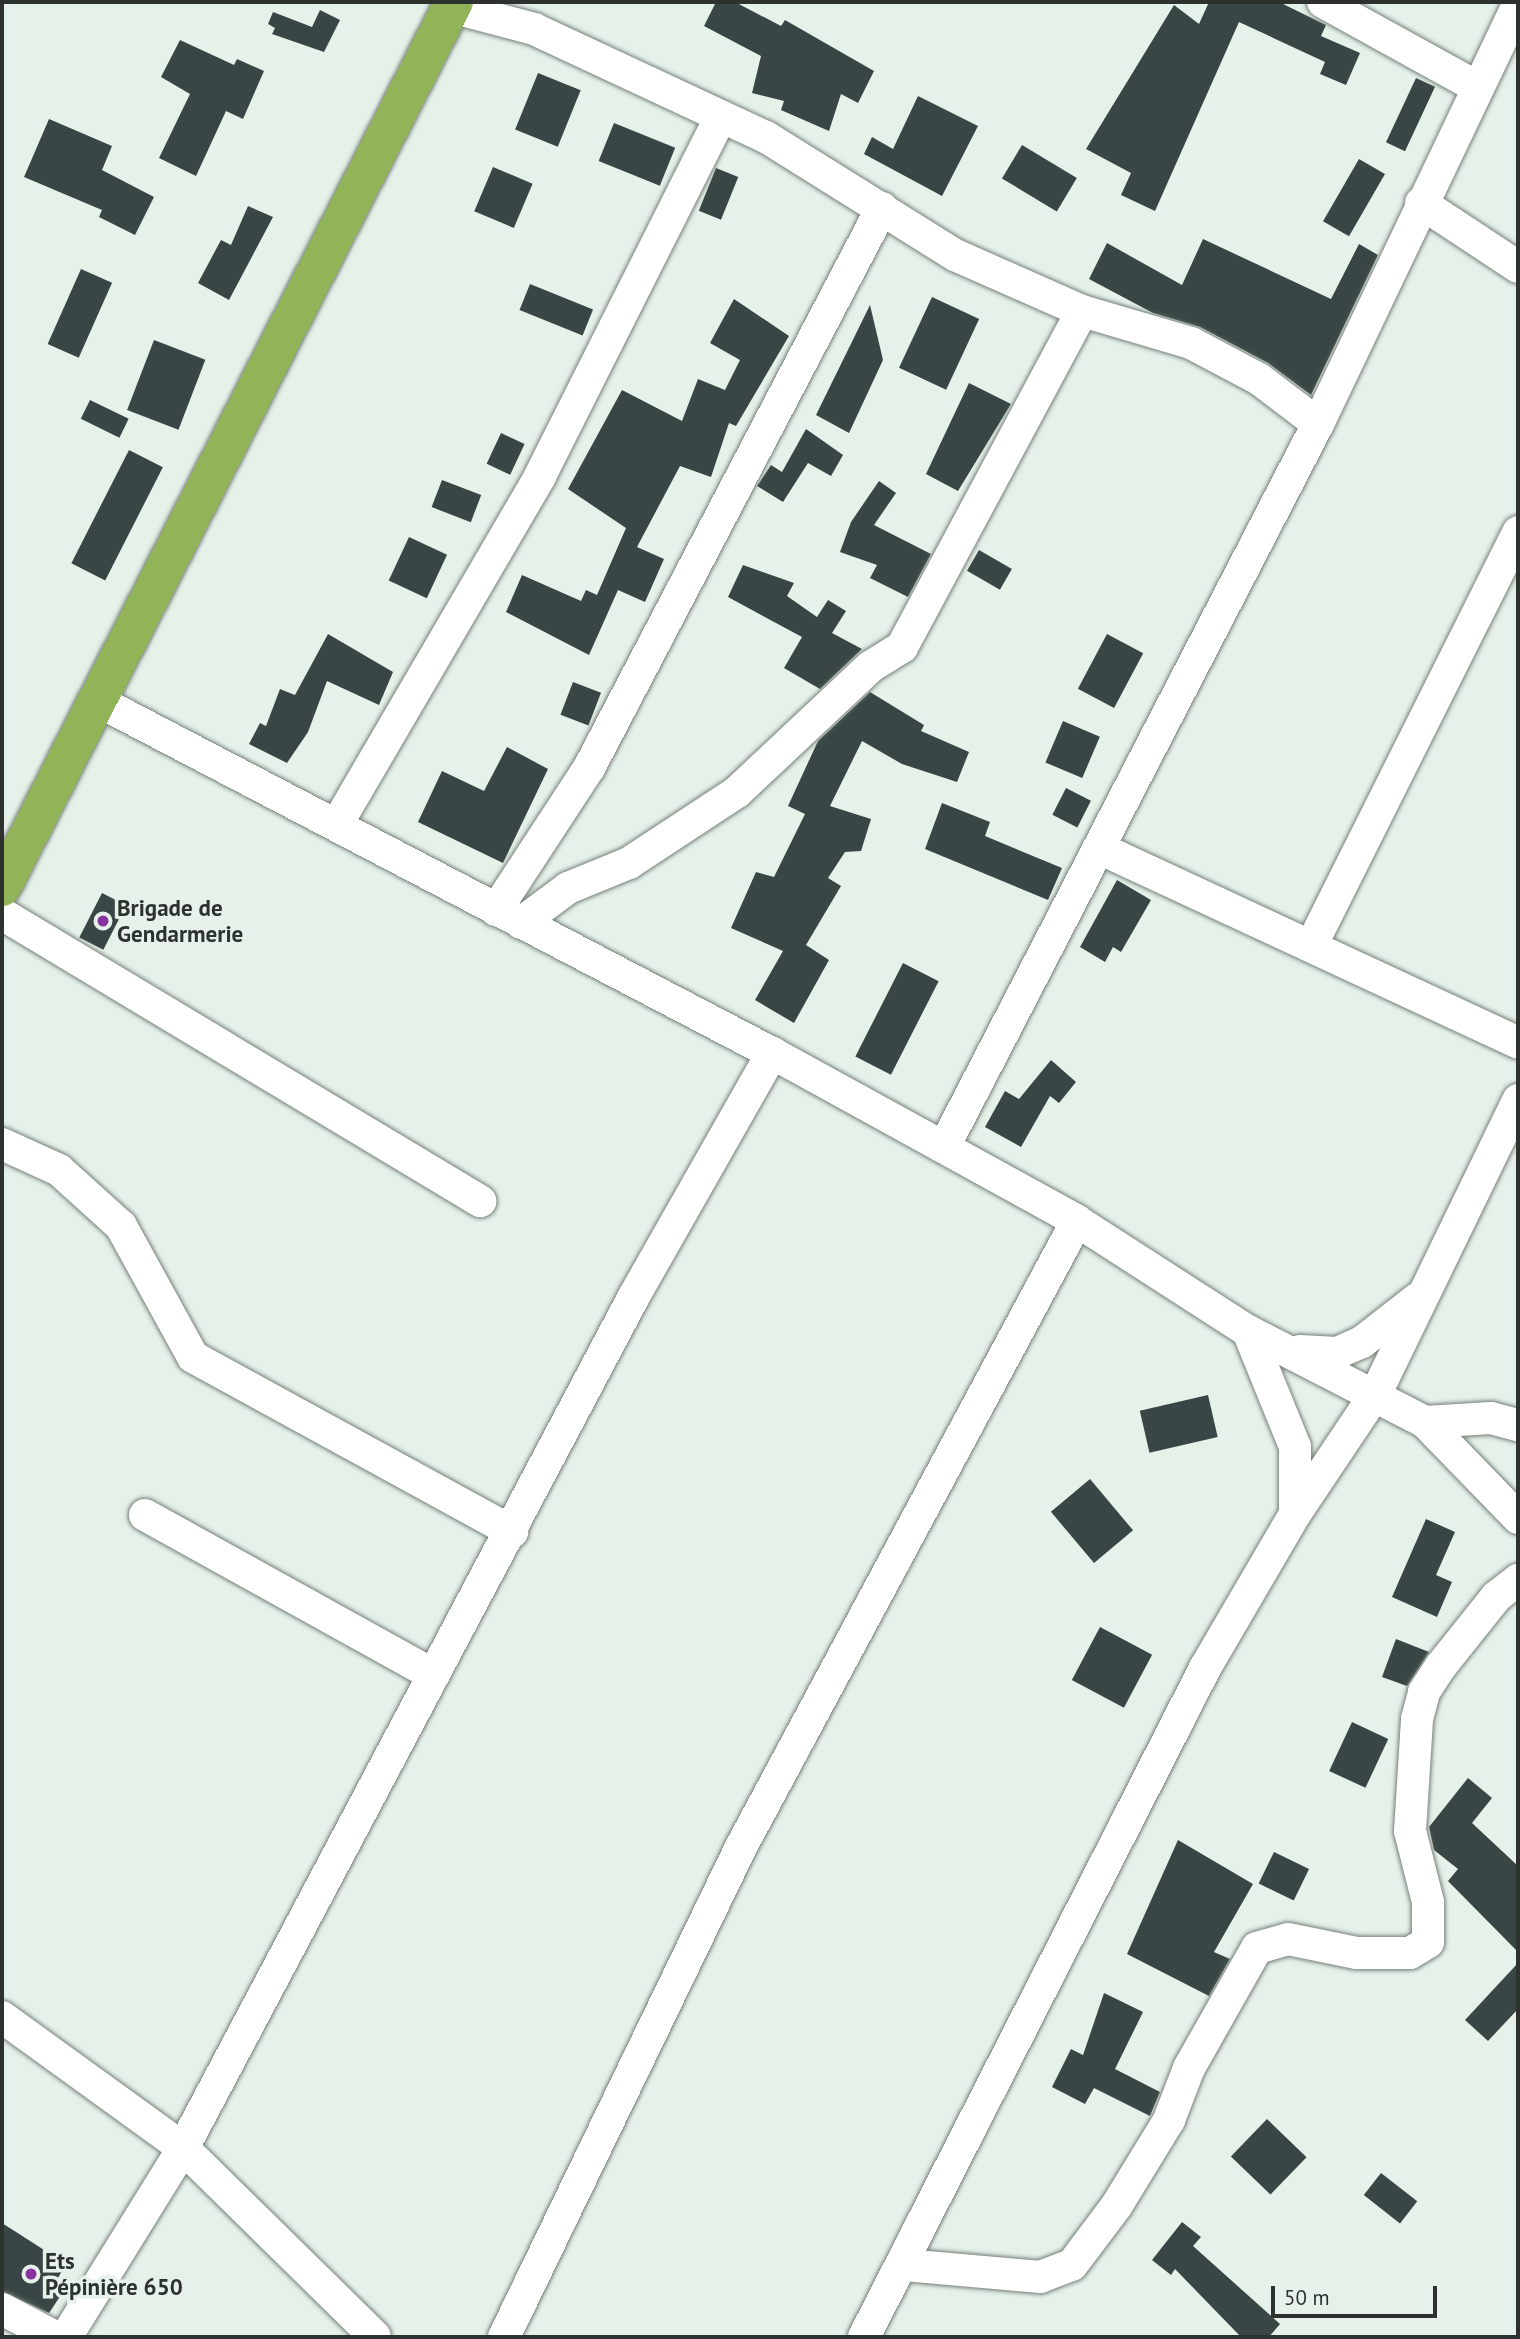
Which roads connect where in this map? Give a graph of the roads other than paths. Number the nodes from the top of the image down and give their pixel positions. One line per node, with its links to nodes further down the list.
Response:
1 (1323, 2): 4 (street)
2 (1518, 4): 4 (street)
3 (452, 5): 5 (street); 12 (highway)
4 (1477, 87): 6 (street)
5 (720, 118): 7 (street); 13 (street)
6 (1421, 203): 8 (street); 10 (street)
7 (882, 208): 9 (street); 17 (street)
8 (1518, 267)
9 (1082, 311): 10 (street); 17 (street)
10 (1318, 424): 14 (street)
11 (1518, 531): 18 (street)
12 (98, 701): 13 (street); 15 (highway)
13 (337, 824): 17 (street)
14 (1101, 849): 18 (street); 23 (street)
15 (2, 887)
16 (2, 914): 24 (street)
17 (509, 916): 20 (street)
18 (1311, 946): 19 (street)
19 (1518, 1043)
20 (772, 1053): 23 (street); 35 (street)
21 (1518, 1100): 26 (street)
22 (2, 1144): 35 (street)
23 (945, 1146): 25 (street)
24 (480, 1201)
25 (1077, 1221): 27 (street); 45 (street)
26 (1421, 1296): 28 (street); 29 (street)
27 (1248, 1331): 28 (street); 32 (street)
28 (1296, 1351): 29 (street)
29 (1376, 1393): 30 (street); 32 (street)
30 (1425, 1422): 31 (street); 34 (street)
31 (1518, 1425)
32 (1294, 1514): 40 (street)
33 (145, 1515): 37 (street)
34 (1518, 1518)
35 (512, 1532): 37 (street)
36 (1518, 1580): 40 (street)
37 (434, 1675): 39 (street)
38 (2, 2017): 39 (street)
39 (183, 2148): 43 (street); 44 (street)
40 (904, 2265): 46 (street)
41 (2, 2309): 42 (street)
42 (55, 2337)
43 (66, 2337)
44 (375, 2337)
45 (504, 2337)
46 (864, 2337)

